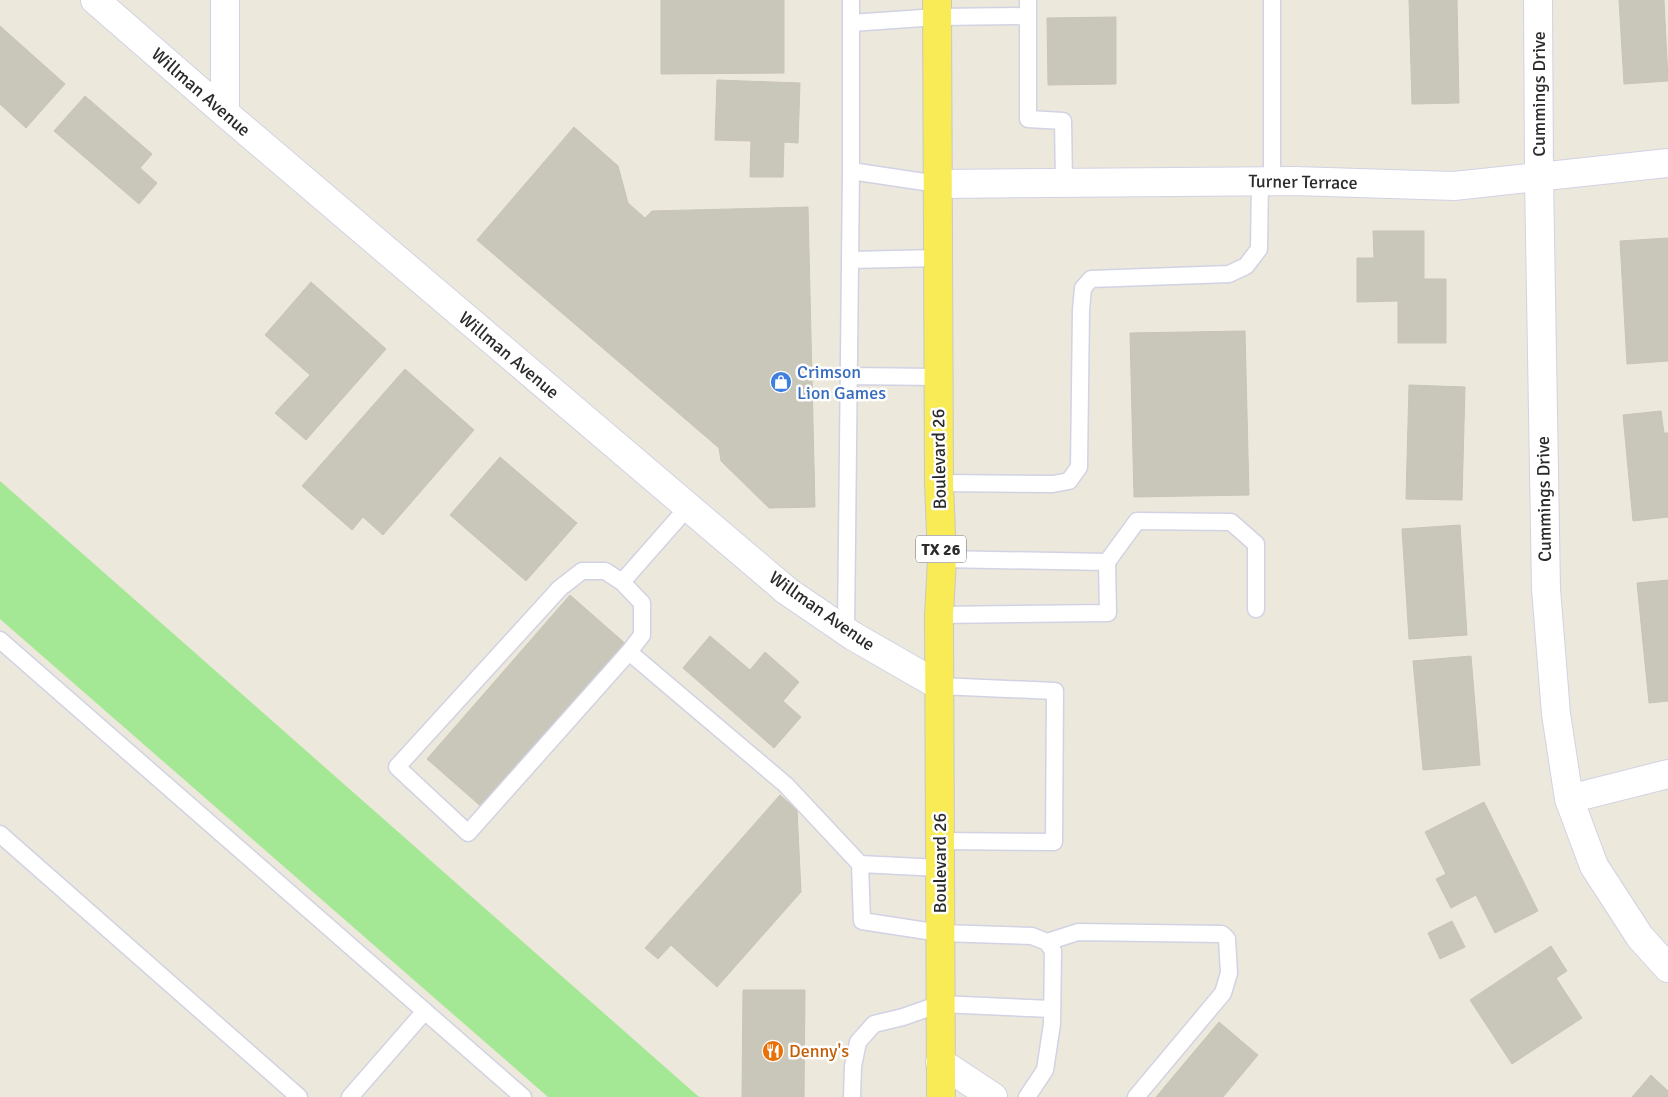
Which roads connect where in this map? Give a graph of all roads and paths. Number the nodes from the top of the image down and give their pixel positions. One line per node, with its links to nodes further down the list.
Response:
1 (95, 0): 9 (street, Willman Avenue)
2 (225, 0): 9 (street)
3 (851, 0): 8 (lane)
4 (1272, 0): 13 (lane)
5 (1538, 0): 12 (street, Cummings Drive)
6 (1028, 8): 7 (lane); 14 (lane)
7 (937, 9): 8 (lane); 15 (main road, Boulevard 26 / TX 26)
8 (851, 23): 11 (lane)
9 (225, 113): 21 (street, Willman Avenue)
10 (1668, 163): 12 (street, Turner Terrace)
11 (851, 171): 15 (lane); 17 (lane)
12 (1539, 177): 13 (street, Turner Terrace); 32 (street, Cummings Drive)
13 (1266, 181): 14 (street, Turner Terrace); 20 (lane)
14 (1064, 183): 15 (street, Turner Terrace)
15 (938, 184): 16 (main road, Boulevard 26 / TX 26)
16 (938, 258): 17 (lane); 19 (main road, Boulevard 26 / TX 26)
17 (850, 260): 18 (lane)
18 (849, 376): 19 (lane); 27 (lane)
19 (938, 377): 20 (main road, Boulevard 26 / TX 26)
20 (939, 483): 22 (main road, Boulevard 26 / TX 26)
21 (688, 507): 24 (lane); 27 (street, Willman Avenue)
22 (942, 559): 23 (lane); 26 (main road, Boulevard 26 / TX 26)
23 (1107, 562): 25 (lane); 26 (lane)
24 (622, 582): 29 (lane); 29 (lane)
25 (1256, 609)
26 (940, 615): 30 (main road, Boulevard 26 / TX 26)
27 (846, 631): 30 (street, Willman Avenue)
28 (0, 640): 42 (lane)
29 (629, 652): 35 (lane)
30 (940, 686): 34 (main road, Boulevard 26 / TX 26); 34 (lane)
31 (1668, 774): 32 (street)
32 (1570, 799): 39 (street, Cummings Drive)
33 (0, 834): 44 (lane)
34 (940, 841): 36 (main road, Boulevard 26 / TX 26)
35 (860, 864): 36 (lane); 37 (lane)
36 (940, 868): 37 (main road, Boulevard 26 / TX 26)
37 (940, 933): 38 (lane); 40 (main road, Boulevard 26 / TX 26)
38 (1046, 942): 41 (lane); 51 (lane)
39 (1668, 968)
40 (940, 1004): 41 (lane); 43 (main road, Boulevard 26 / TX 26); 47 (lane)
41 (1052, 1009): 50 (lane)
42 (425, 1011): 45 (lane); 46 (lane)
43 (940, 1062): 48 (main road, Boulevard 26 / TX 26); 49 (street)
44 (299, 1097)
45 (350, 1097)
46 (523, 1097)
47 (852, 1097)
48 (940, 1097)
49 (993, 1097)
50 (1027, 1097)
51 (1136, 1097)

